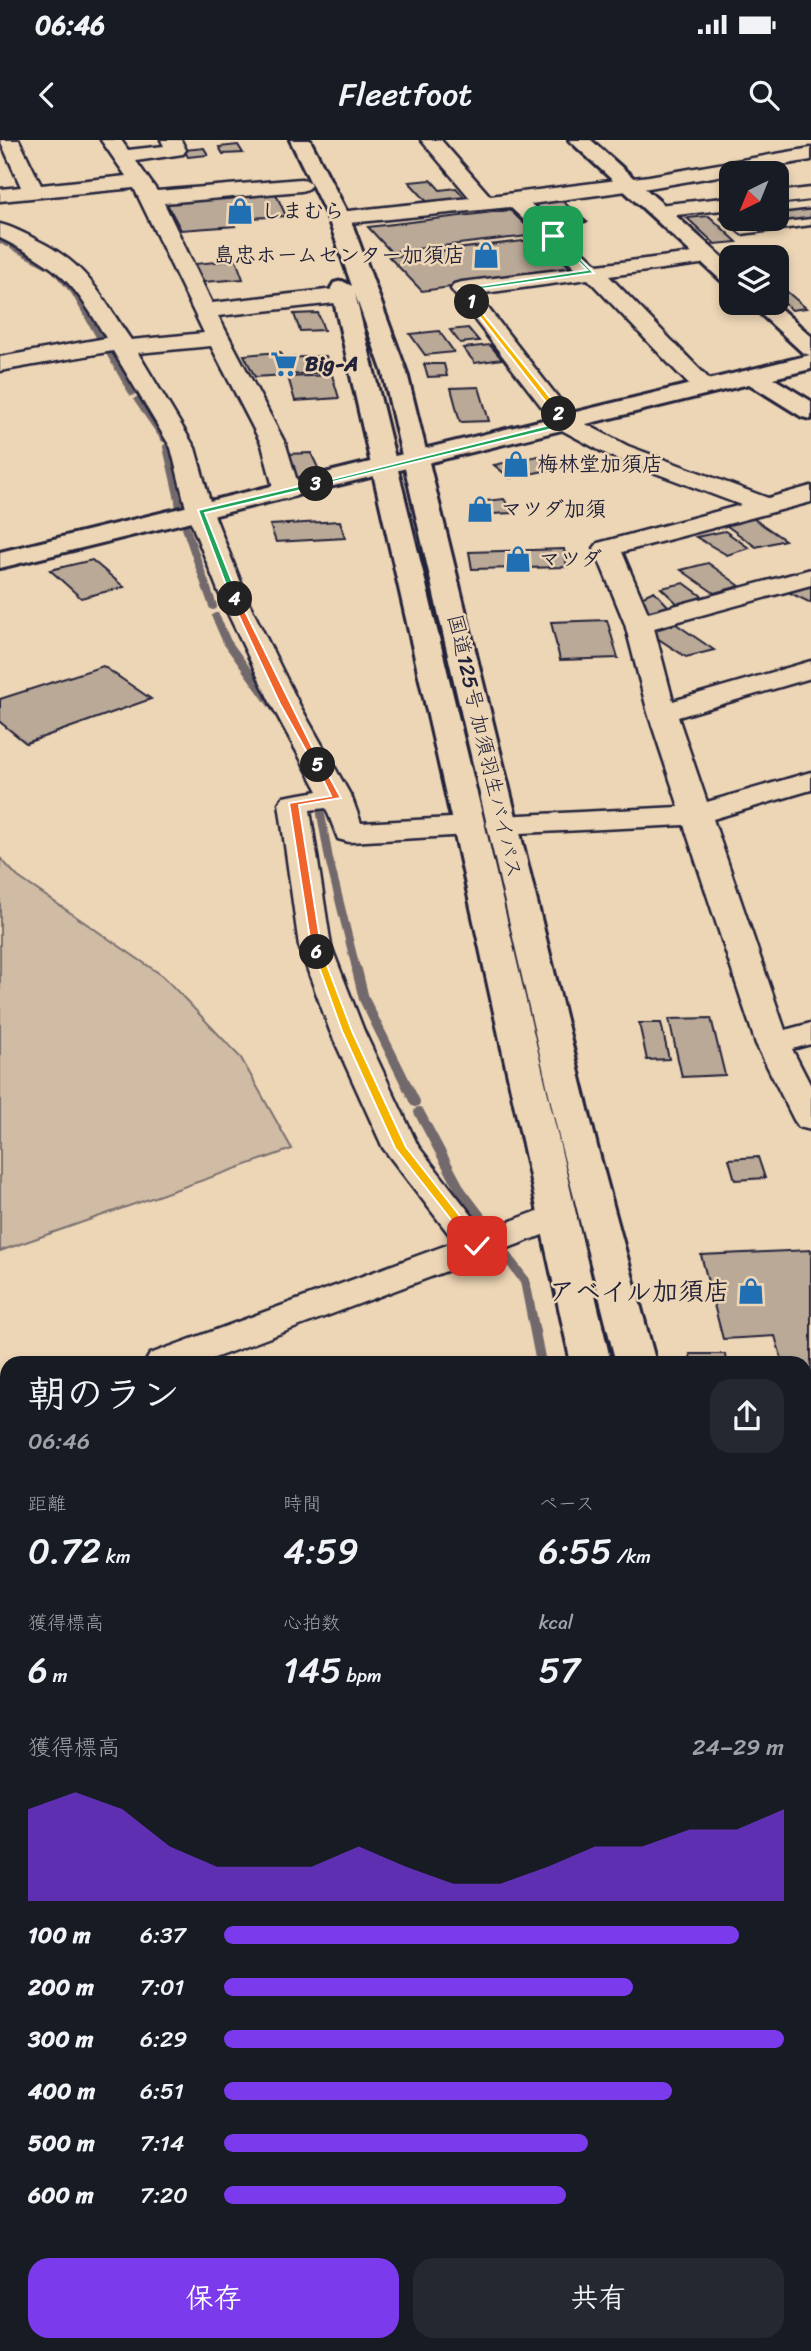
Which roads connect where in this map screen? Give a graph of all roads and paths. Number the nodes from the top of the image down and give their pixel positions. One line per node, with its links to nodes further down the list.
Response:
1 (9, 140): 13 (street)
2 (111, 140): 9 (street)
3 (171, 140): 9 (street)
4 (277, 140): 11 (main road, 国道125号 加須羽生バイパス)
5 (300, 140): 23 (main road, 国道125号 加須羽生バイパス)
6 (431, 140): 18 (street)
7 (579, 140): 10 (main road)
8 (811, 154): 10 (street)
9 (124, 157): 12 (street)
10 (628, 184): 17 (street); 22 (main road)
11 (301, 185): 12 (street); 30 (main road, 国道125号 加須羽生バイパス)
12 (145, 189): 13 (street); 31 (street)
13 (34, 192): 15 (street)
14 (811, 194): 16 (street)
15 (0, 195)
16 (789, 197)
17 (515, 200): 18 (street); 29 (street)
18 (484, 202): 23 (street)
19 (719, 204): 22 (street)
20 (811, 205): 21 (lane)
21 (789, 208)
22 (658, 211): 27 (main road)
23 (339, 218): 42 (main road, 国道125号 加須羽生バイパス)
24 (811, 222): 25 (lane)
25 (789, 225)
26 (0, 230): 34 (street)
27 (708, 257): 28 (main road); 29 (street)
28 (719, 267)
29 (592, 271): 39 (street); 41 (street)
30 (344, 295): 31 (street); 43 (main road, 国道125号 加須羽生バイパス)
31 (204, 311): 33 (street)
32 (774, 315): 35 (main road)
33 (219, 338): 34 (street); 44 (street)
34 (113, 345): 37 (street); 47 (street)
35 (811, 348)
36 (811, 362): 38 (main road)
37 (0, 364)
38 (752, 376): 39 (main road); 40 (main road)
39 (704, 387): 41 (main road)
40 (811, 412)
41 (566, 423): 42 (main road); 46 (street)
42 (415, 460): 43 (main road); 56 (main road, 国道125号 加須羽生バイパス)
43 (385, 467): 44 (main road); 56 (main road, 国道125号 加須羽生バイパス)
44 (287, 491): 47 (main road)
45 (805, 500): 46 (street)
46 (768, 506): 50 (street)
47 (188, 515): 48 (main road); 54 (street)
48 (0, 560)
49 (811, 577): 50 (street)
50 (639, 624): 52 (street)
51 (811, 669): 52 (street)
52 (662, 713): 55 (street)
53 (811, 781): 55 (street)
54 (321, 800): 56 (street); 61 (street)
55 (695, 815): 56 (street); 58 (street)
56 (485, 825): 60 (main road, 国道125号 加須羽生バイパス); 64 (main road, 国道125号 加須羽生バイパス)
57 (811, 1033): 58 (street)
58 (773, 1044): 59 (street)
59 (811, 1121)
60 (559, 1216): 61 (street); 63 (main road, 国道125号 加須羽生バイパス)
61 (490, 1242): 62 (street)
62 (183, 1356)
63 (589, 1356)
64 (634, 1356)

